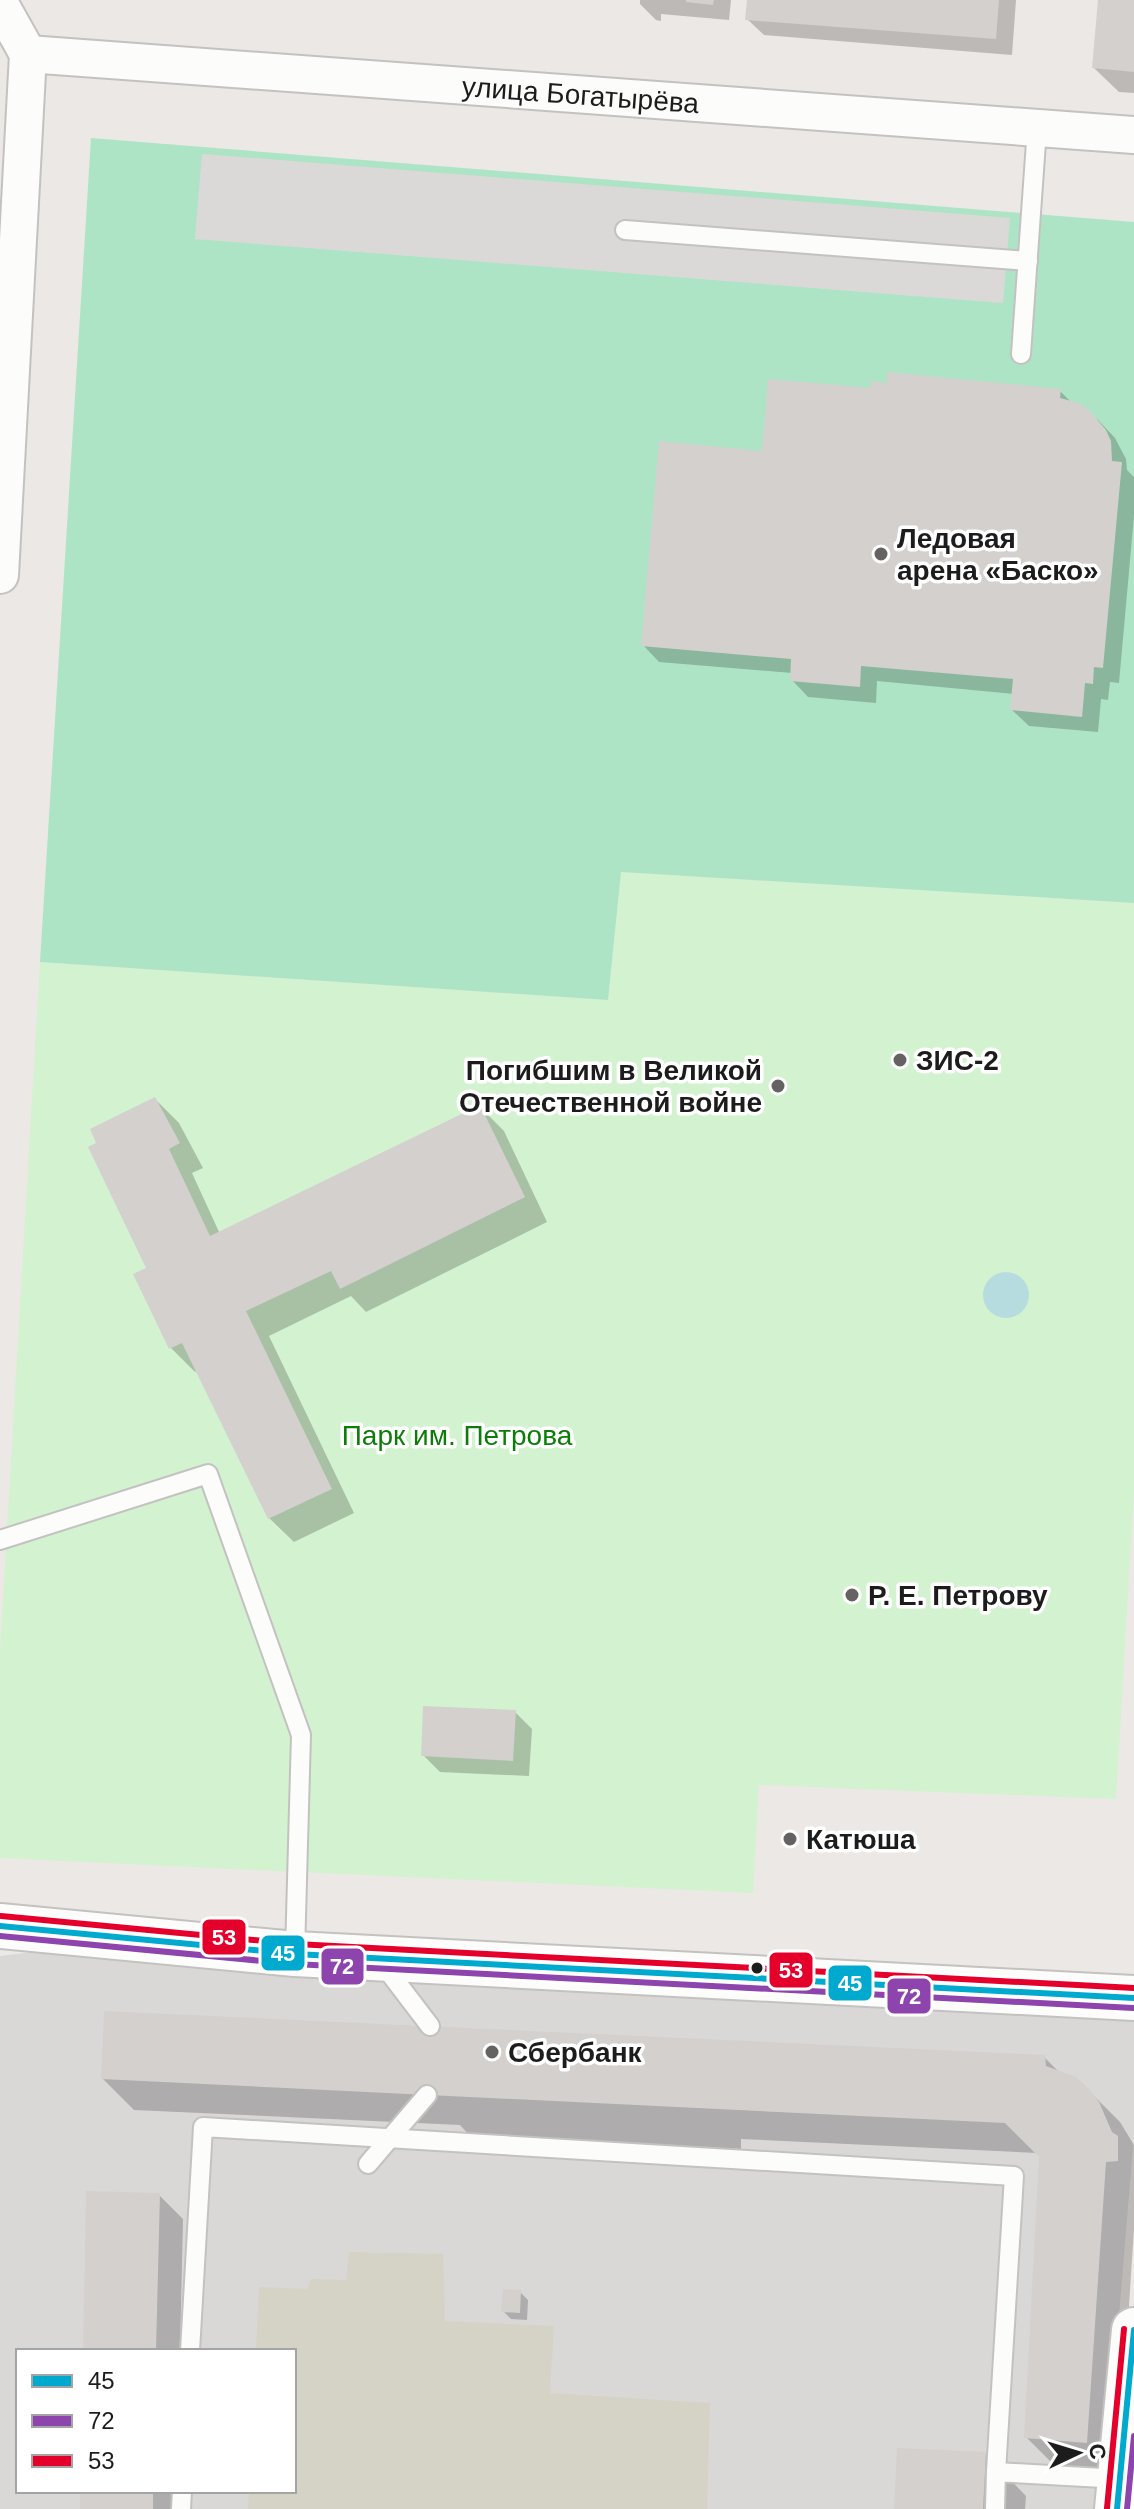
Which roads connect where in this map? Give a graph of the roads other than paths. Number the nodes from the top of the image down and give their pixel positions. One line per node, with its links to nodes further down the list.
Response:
1 (0, 4): 2 (street)
2 (28, 54): 3 (street, улица Богатырёва); 8 (street)
3 (1037, 128): 4 (street, улица Богатырёва); 6 (lane)
4 (1134, 135)
5 (625, 230): 6 (lane)
6 (1028, 261): 7 (lane)
7 (1021, 354)
8 (0, 575)
9 (0, 1540): 11 (lane)
10 (0, 1926): 11 (street)
11 (295, 1954): 12 (street)
12 (377, 1957): 13 (street); 14 (lane)
13 (1134, 1998)
14 (430, 2026)
15 (427, 2095): 16 (lane)
16 (389, 2139): 17 (lane); 19 (lane); 20 (lane)
17 (368, 2164)
18 (1134, 2330): 21 (street)
19 (190, 2349)
20 (996, 2472): 21 (lane); 22 (lane)
21 (1119, 2494)
22 (995, 2509)

